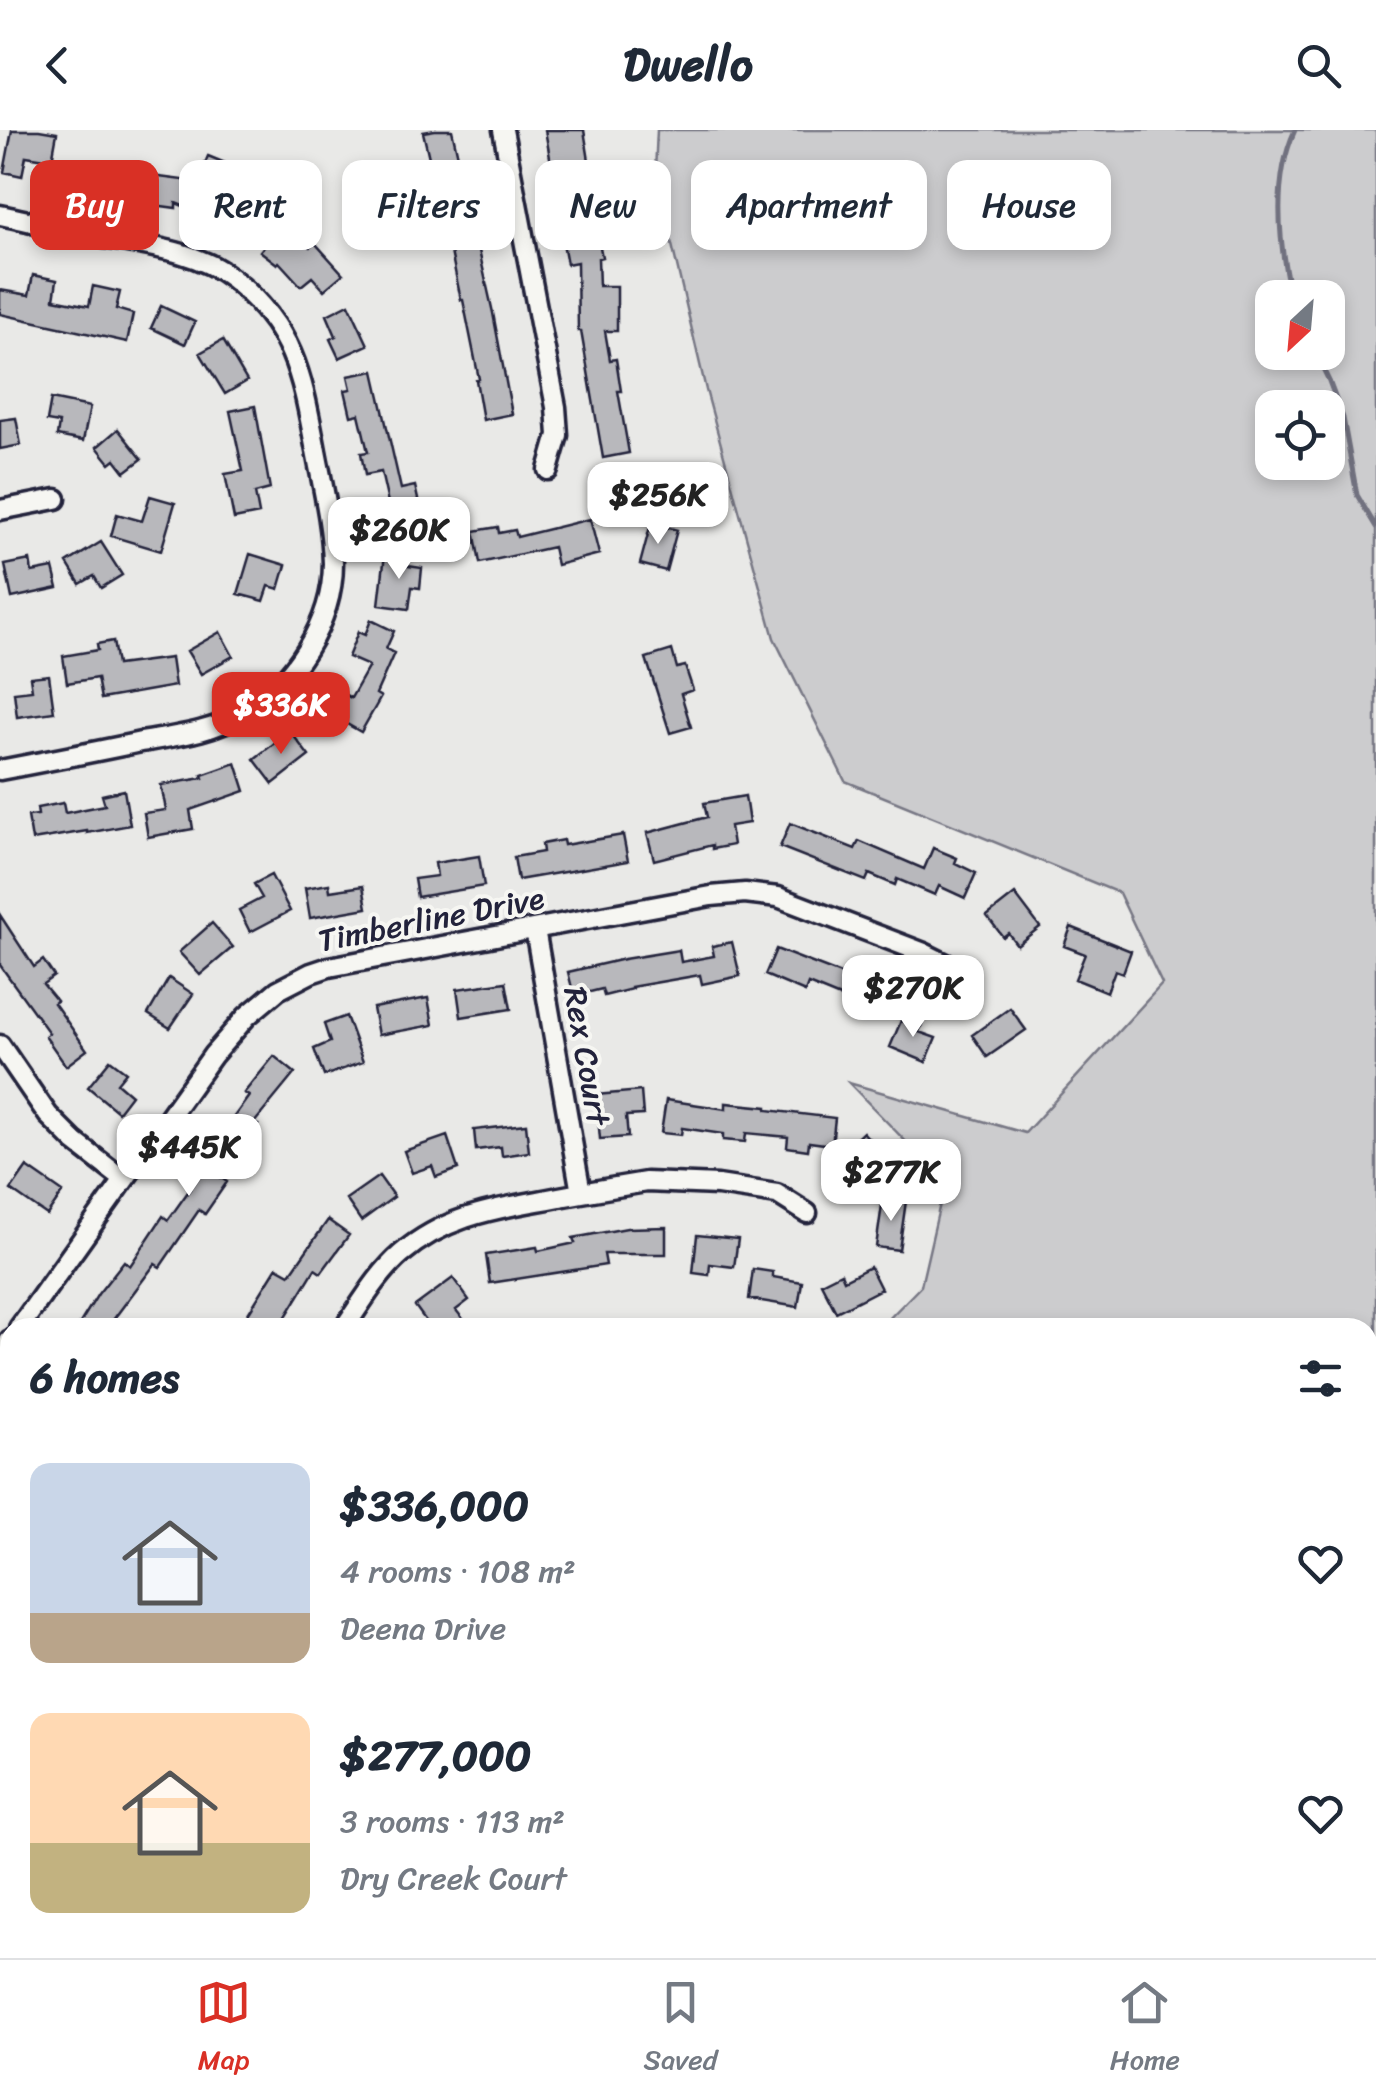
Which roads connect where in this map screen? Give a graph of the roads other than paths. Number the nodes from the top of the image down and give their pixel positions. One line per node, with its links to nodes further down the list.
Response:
1 (503, 130): 3 (street)
2 (0, 216): 6 (street)
3 (548, 470)
4 (56, 499): 5 (street)
5 (0, 510)
6 (0, 770)
7 (535, 929): 8 (street, Timberline Drive); 10 (street, Timberline Drive); 11 (street, Rex Court)
8 (950, 966)
9 (0, 1045): 10 (street)
10 (124, 1180): 13 (street, Timberline Drive)
11 (581, 1192): 12 (street); 14 (street)
12 (807, 1213)
13 (26, 1318)
14 (351, 1318)

